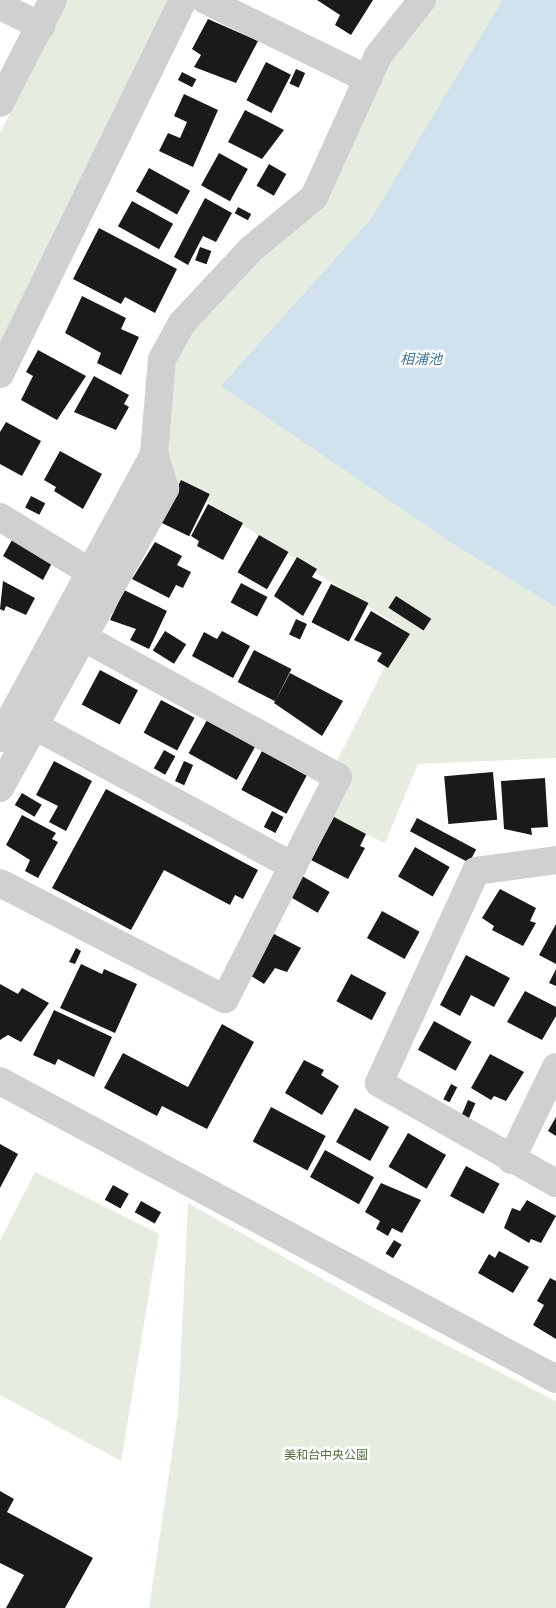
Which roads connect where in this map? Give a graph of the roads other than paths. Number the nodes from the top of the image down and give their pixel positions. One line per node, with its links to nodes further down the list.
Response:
1 (53, 0): 6 (street)
2 (183, 0): 9 (street)
3 (205, 0): 7 (street)
4 (422, 0): 7 (street)
5 (0, 6): 6 (street)
6 (41, 26): 8 (street)
7 (368, 79): 10 (street)
8 (0, 103)
9 (0, 374)
10 (154, 454): 12 (street); 13 (street)
11 (0, 516): 12 (street)
12 (90, 572): 15 (street)
13 (82, 637): 14 (street); 18 (street)
14 (33, 725): 16 (street); 18 (street)
15 (0, 738)
16 (0, 788)
17 (556, 860): 22 (street)
18 (293, 866): 19 (street)
19 (0, 883)
20 (556, 1067): 22 (street)
21 (0, 1081): 24 (street)
22 (511, 1160): 23 (street)
23 (556, 1183)
24 (556, 1379)

